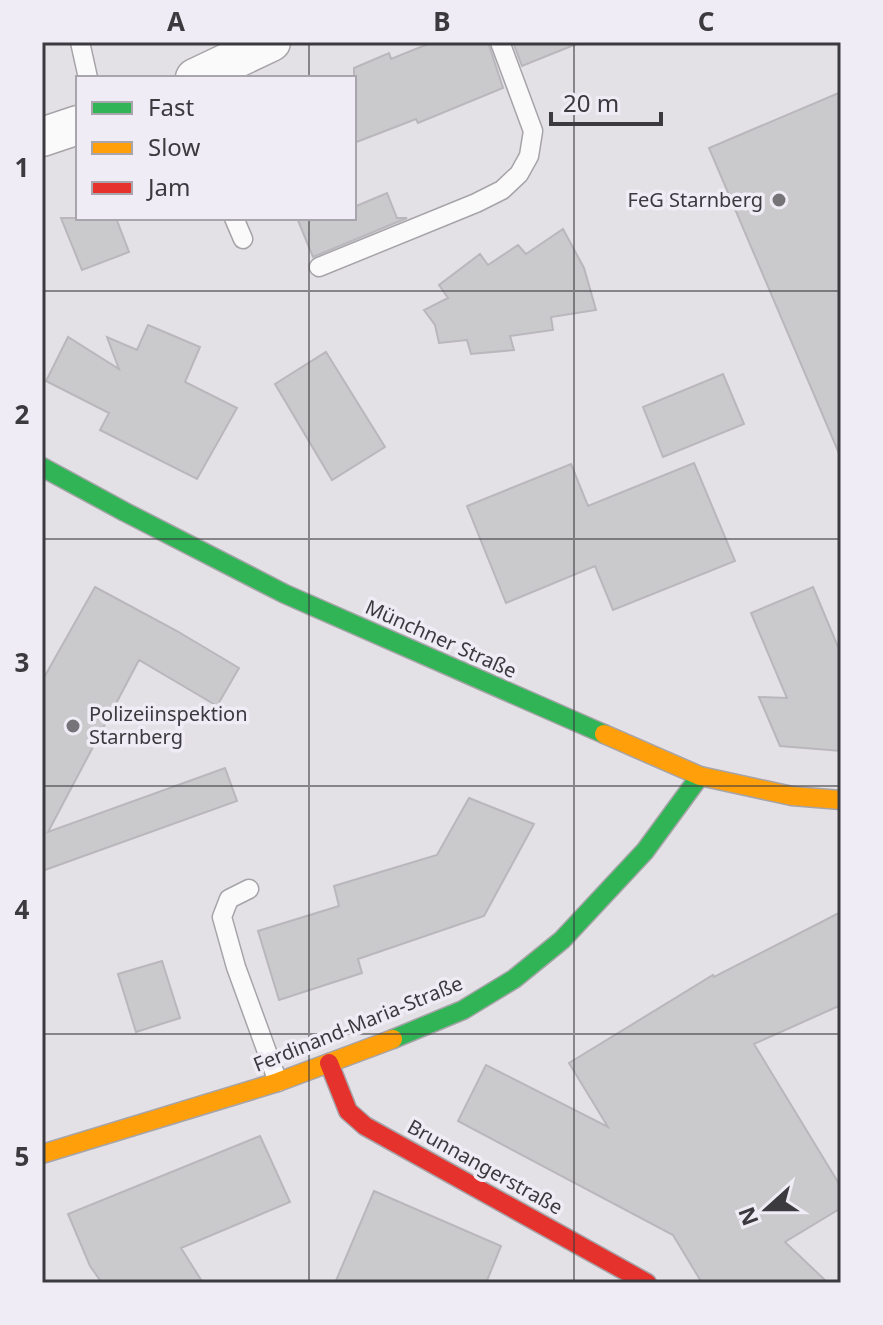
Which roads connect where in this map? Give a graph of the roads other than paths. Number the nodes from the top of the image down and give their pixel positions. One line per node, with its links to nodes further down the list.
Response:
1 (80, 42): 4 (lane)
2 (271, 42): 5 (street)
3 (500, 42): 10 (lane)
4 (88, 76)
5 (199, 76)
6 (76, 126): 7 (street)
7 (42, 137)
8 (235, 220): 9 (lane)
9 (243, 239)
10 (319, 267)
11 (42, 467): 12 (street, Münchner Straße)
12 (700, 776): 13 (street, Münchner Straße); 15 (street, Ferdinand-Maria-Straße)
13 (841, 800)
14 (249, 889): 16 (lane)
15 (329, 1063): 16 (street, Ferdinand-Maria-Straße); 18 (street, Brunnangerstraße)
16 (278, 1082): 17 (street, Ferdinand-Maria-Straße)
17 (42, 1154)
18 (647, 1283)

